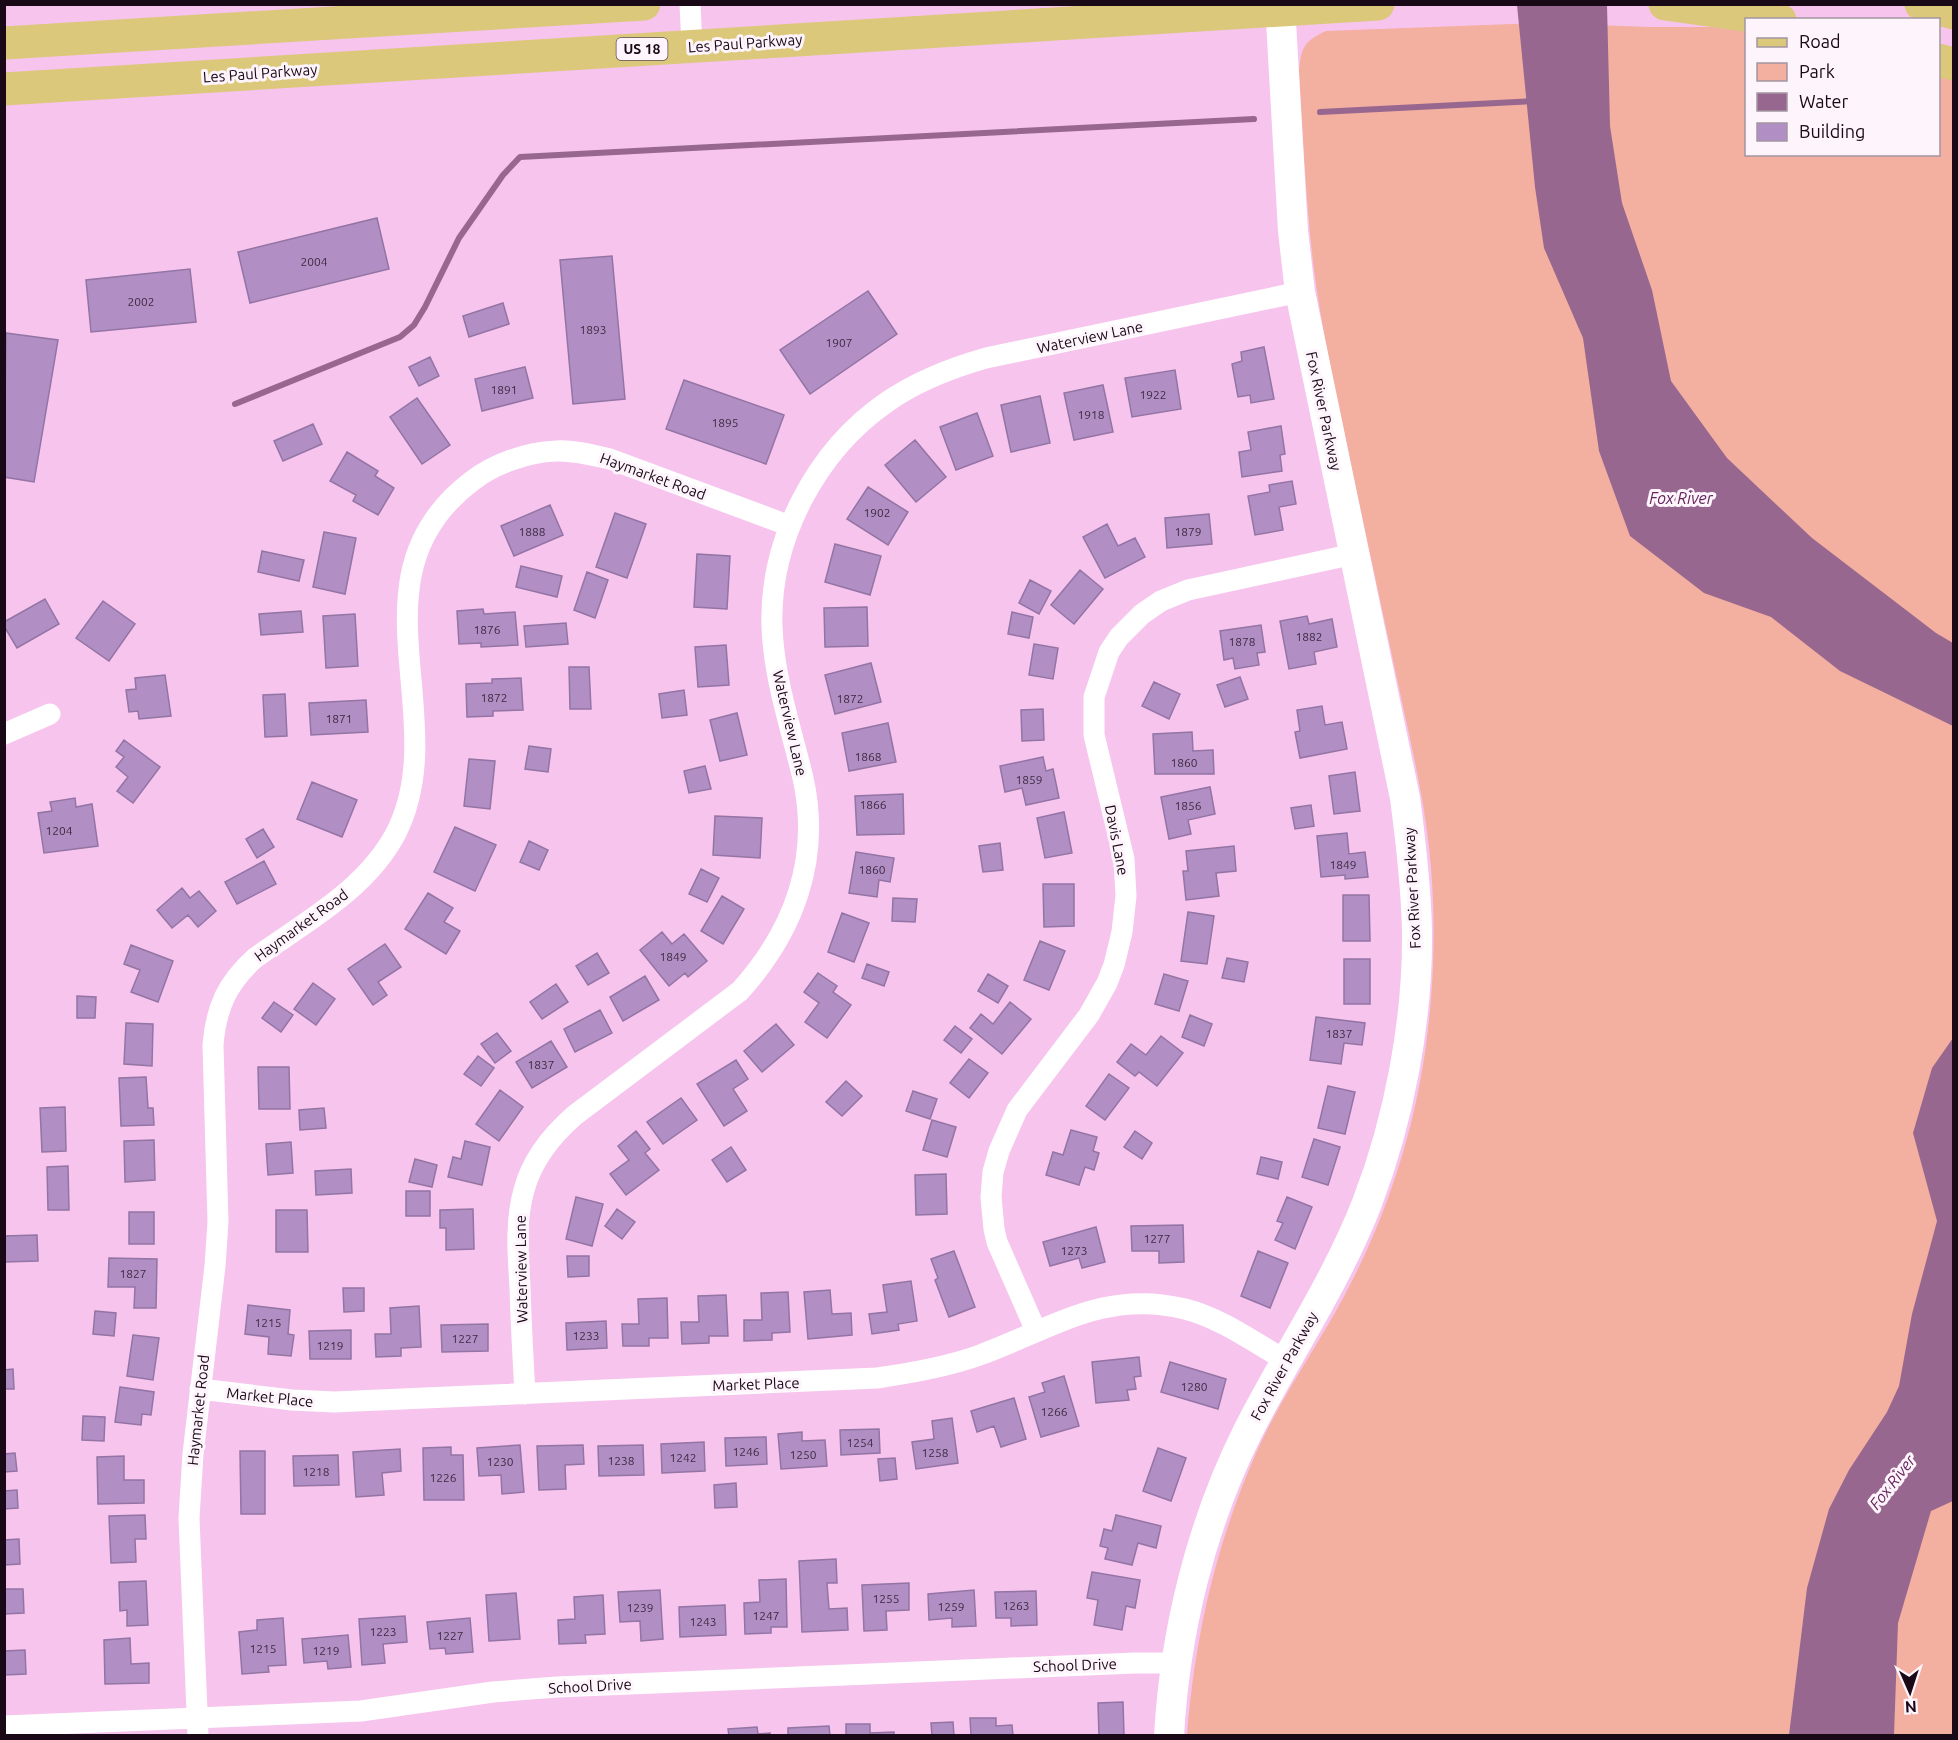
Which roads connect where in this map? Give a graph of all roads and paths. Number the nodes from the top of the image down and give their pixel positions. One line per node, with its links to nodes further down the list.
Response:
1 (644, 4): 9 (main road)
2 (690, 4): 11 (street)
3 (1378, 4): 6 (main road, Les Paul Parkway / US 18)
4 (1665, 4): 8 (main road)
5 (1920, 4): 7 (main road)
6 (1280, 7): 11 (main road, Les Paul Parkway / US 18); 14 (street, Fox River Parkway)
7 (1953, 13)
8 (1766, 18)
9 (170, 33): 10 (main road); 12 (main road)
10 (4, 43)
11 (692, 46): 13 (main road, Les Paul Parkway / US 18)
12 (4, 66)
13 (4, 89)
14 (1300, 292): 15 (street, Waterview Lane); 16 (street, Fox River Parkway)
15 (790, 526): 21 (street, Haymarket Road); 22 (street, Waterview Lane)
16 (1354, 554): 19 (street, Davis Lane); 20 (street, Fox River Parkway)
17 (50, 714): 18 (street)
18 (4, 734)
19 (1036, 1331): 20 (street, Market Place); 22 (street, Market Place)
20 (1287, 1360): 23 (street, Fox River Parkway)
21 (200, 1389): 22 (street, Market Place); 25 (street, Haymarket Road)
22 (525, 1394)
23 (1177, 1663): 25 (street, School Drive); 26 (street, Fox River Parkway)
24 (4, 1726): 25 (street, School Drive)
25 (198, 1727)
26 (1169, 1736)

